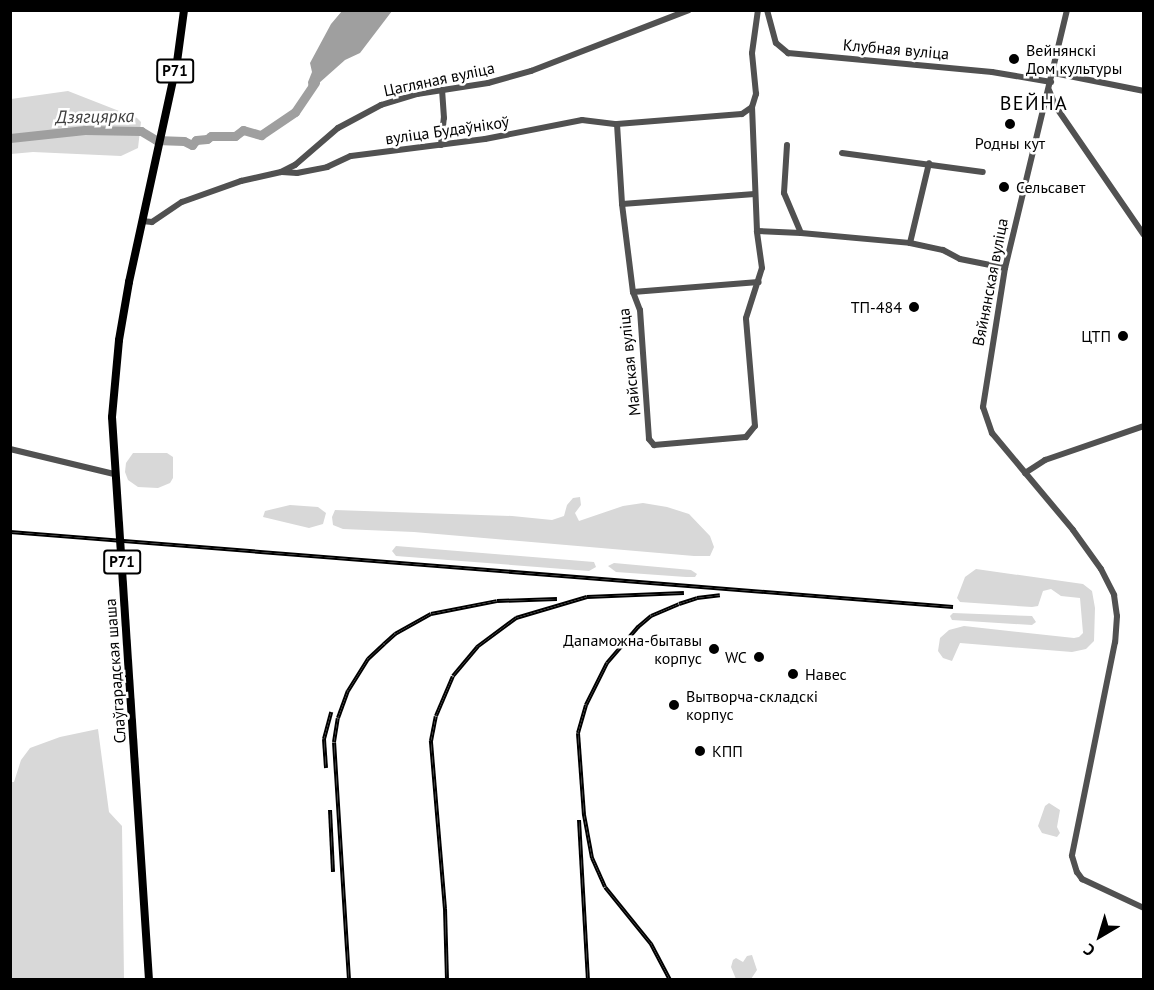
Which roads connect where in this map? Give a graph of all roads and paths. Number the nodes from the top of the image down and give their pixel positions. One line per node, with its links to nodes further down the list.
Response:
1 (184, 10): 23 (main road, Слаўгарадская шаша / Р71)
2 (689, 10): 8 (street, Цагляная вуліца)
3 (758, 10): 11 (street)
4 (767, 10): 7 (street, Клубная вуліца)
5 (1067, 10): 6 (street, Вяйнянская вуліца)
6 (1054, 73): 7 (street, Вяйнянская вуліца); 10 (street)
7 (1051, 82): 9 (street, Вяйнянская вуліца)
8 (442, 90): 16 (street); 19 (street, Цагляная вуліца)
9 (1049, 90): 12 (street); 13 (street, Вяйнянская вуліца)
10 (1143, 91)
11 (752, 107): 14 (street, вуліца Будаўнікоў); 21 (street)
12 (1056, 107): 13 (street); 26 (street)
13 (1043, 109): 28 (street, Вяйнянская вуліца)
14 (617, 124): 16 (street, вуліца Будаўнікоў); 22 (street, Майская вуліца)
15 (787, 145): 25 (street)
16 (441, 146): 19 (street, вуліца Будаўнікоў)
17 (842, 153): 18 (street)
18 (929, 163): 20 (street); 27 (street)
19 (281, 172): 23 (street, Цагляная вуліца)
20 (983, 172)
21 (755, 194): 22 (street); 24 (street)
22 (622, 204): 30 (street, Майская вуліца)
23 (142, 221): 34 (main road, Слаўгарадская шаша / Р71)
24 (757, 231): 25 (street); 29 (street)
25 (801, 233): 27 (street)
26 (1143, 235)
27 (910, 243): 28 (street)
28 (1005, 268): 33 (street, Вяйнянская вуліца)
29 (759, 282): 30 (street); 30 (street, Майская вуліца)
30 (633, 292)
31 (1143, 426): 33 (street)
32 (10, 449): 34 (street)
33 (1025, 473): 35 (street, Вяйнянская вуліца)
34 (114, 474): 36 (main road, Слаўгарадская шаша / Р71)
35 (1143, 908)
36 (149, 980)

